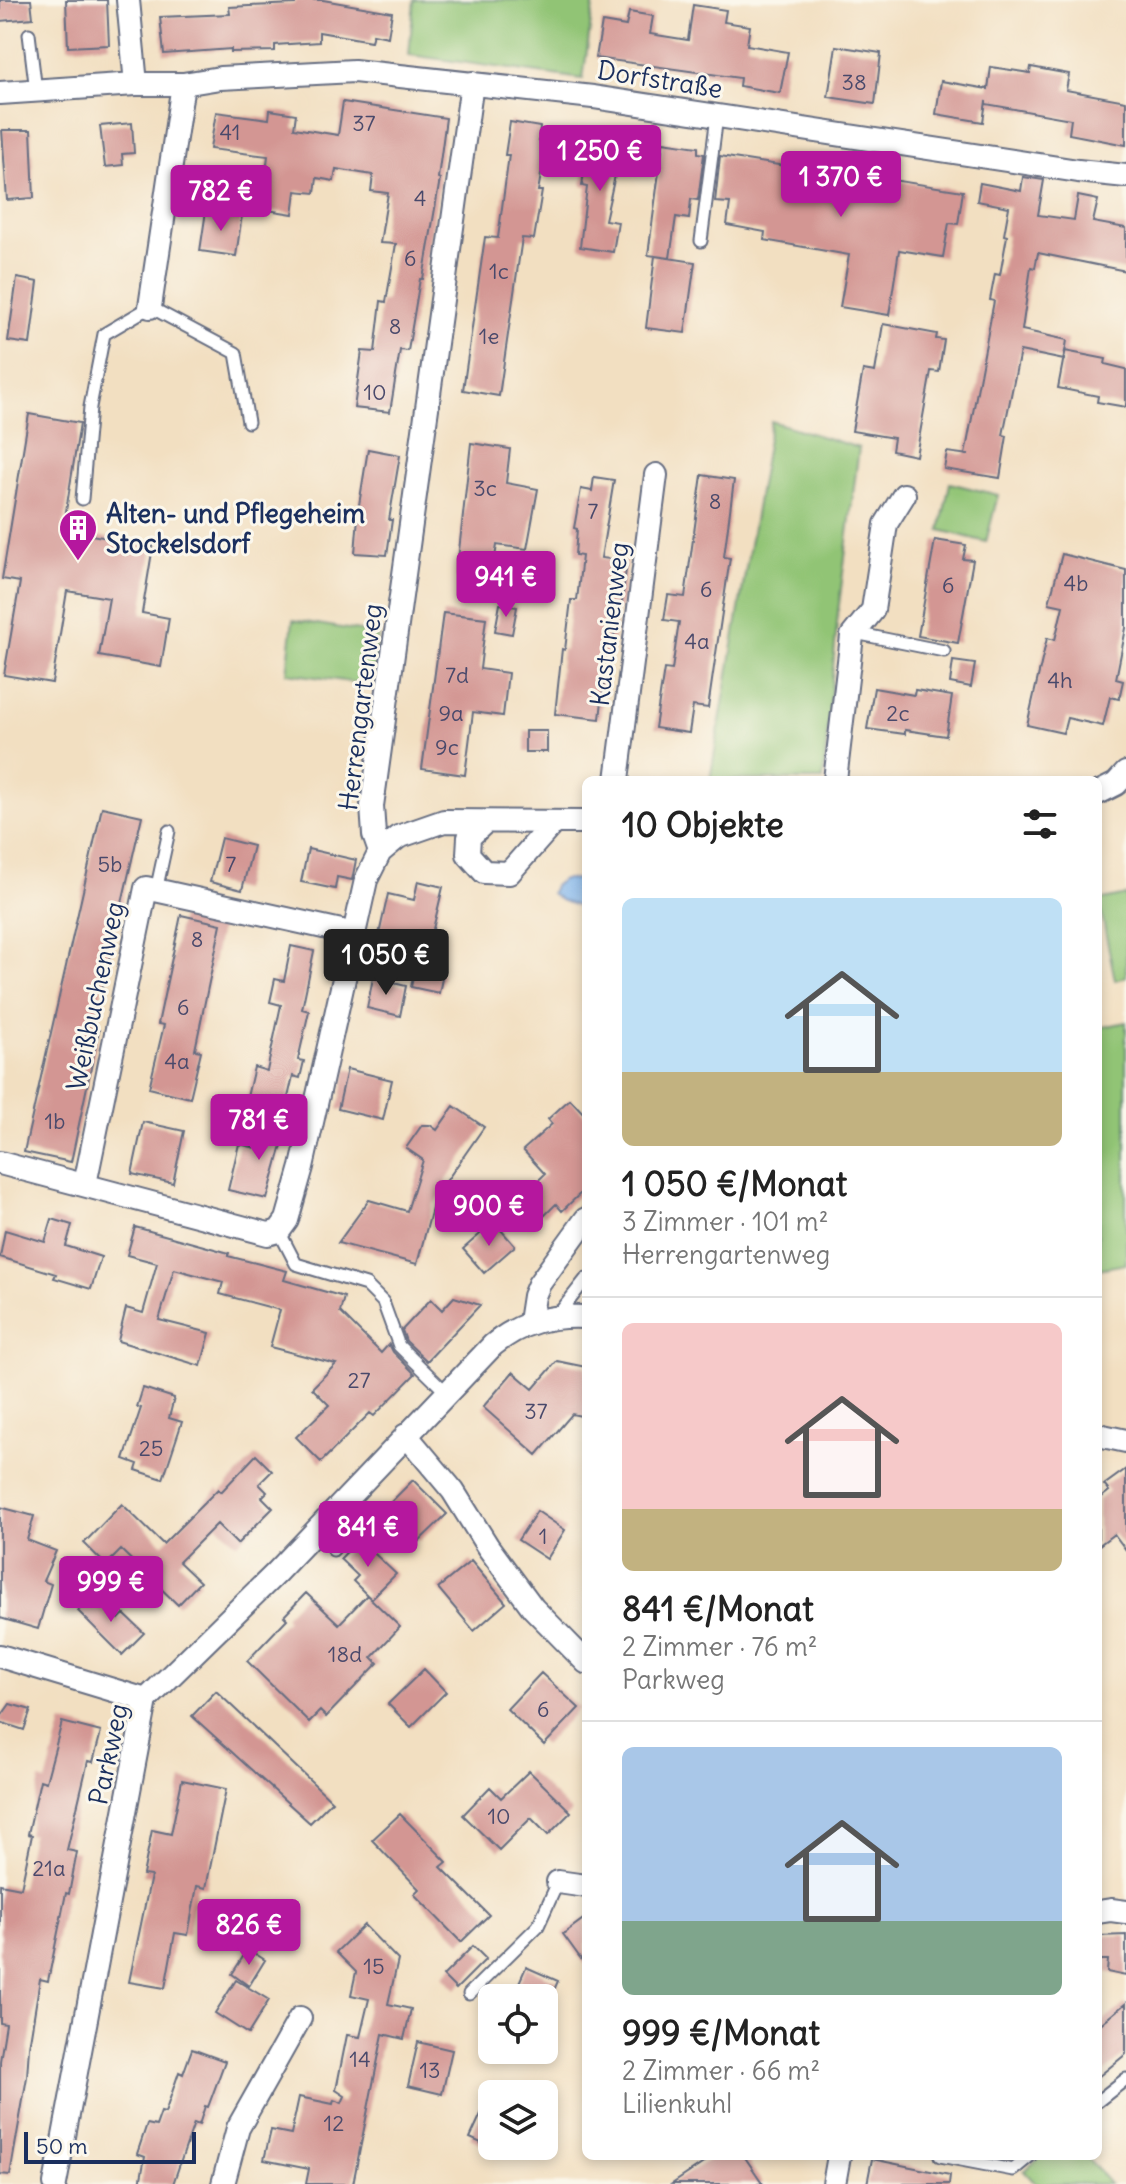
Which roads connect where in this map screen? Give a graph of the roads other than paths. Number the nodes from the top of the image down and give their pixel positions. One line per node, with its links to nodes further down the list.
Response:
1 (128, 0): 4 (street)
2 (29, 34): 6 (lane)
3 (472, 83): 5 (street, Dorfstraße); 8 (street, Dorfstraße); 26 (street, Herrengartenweg)
4 (136, 84): 5 (street, Dorfstraße); 6 (street, Dorfstraße)
5 (183, 84): 11 (street)
6 (36, 91): 7 (street, Dorfstraße)
7 (0, 93)
8 (717, 116): 9 (street, Dorfstraße); 10 (lane)
9 (1126, 176)
10 (701, 241)
11 (150, 307): 12 (lane); 15 (lane)
12 (248, 422)
13 (656, 475): 19 (street, Kastanienweg)
14 (904, 495): 16 (street)
15 (82, 499)
16 (855, 633): 17 (lane); 20 (street)
17 (944, 651)
18 (1126, 773): 21 (street)
19 (618, 776)
20 (836, 776)
21 (1102, 791)
22 (485, 822): 23 (street); 23 (street); 26 (street)
23 (554, 822): 24 (street)
24 (582, 822)
25 (169, 831): 27 (lane)
26 (380, 852): 28 (street)
27 (156, 891): 28 (street, Weißbuchenweg); 30 (street, Weißbuchenweg)
28 (355, 934): 32 (street)
29 (0, 1163): 30 (street)
30 (85, 1184): 32 (street)
31 (582, 1225): 36 (street)
32 (279, 1231): 37 (lane)
33 (582, 1283): 34 (lane)
34 (557, 1316): 35 (street, Parkweg); 36 (street, Parkweg)
35 (582, 1317)
36 (530, 1322): 37 (street, Parkweg)
37 (447, 1393): 38 (street, Parkweg)
38 (406, 1435): 41 (street, Parkweg); 44 (street)
39 (1102, 1436): 40 (street)
40 (1126, 1441)
41 (331, 1516): 42 (lane); 45 (street, Parkweg)
42 (333, 1550)
43 (0, 1656): 45 (street)
44 (582, 1658)
45 (146, 1700): 57 (street, Parkweg)
46 (558, 1882): 47 (street); 50 (lane)
47 (582, 1885)
48 (1102, 1911): 49 (street)
49 (1126, 1912)
50 (469, 1994)
51 (300, 2018): 58 (street)
52 (1126, 2079): 53 (lane)
53 (1102, 2098)
54 (838, 2160): 59 (street)
55 (961, 2160): 56 (lane)
56 (1025, 2160)
57 (55, 2184)
58 (223, 2184)
59 (834, 2184)

